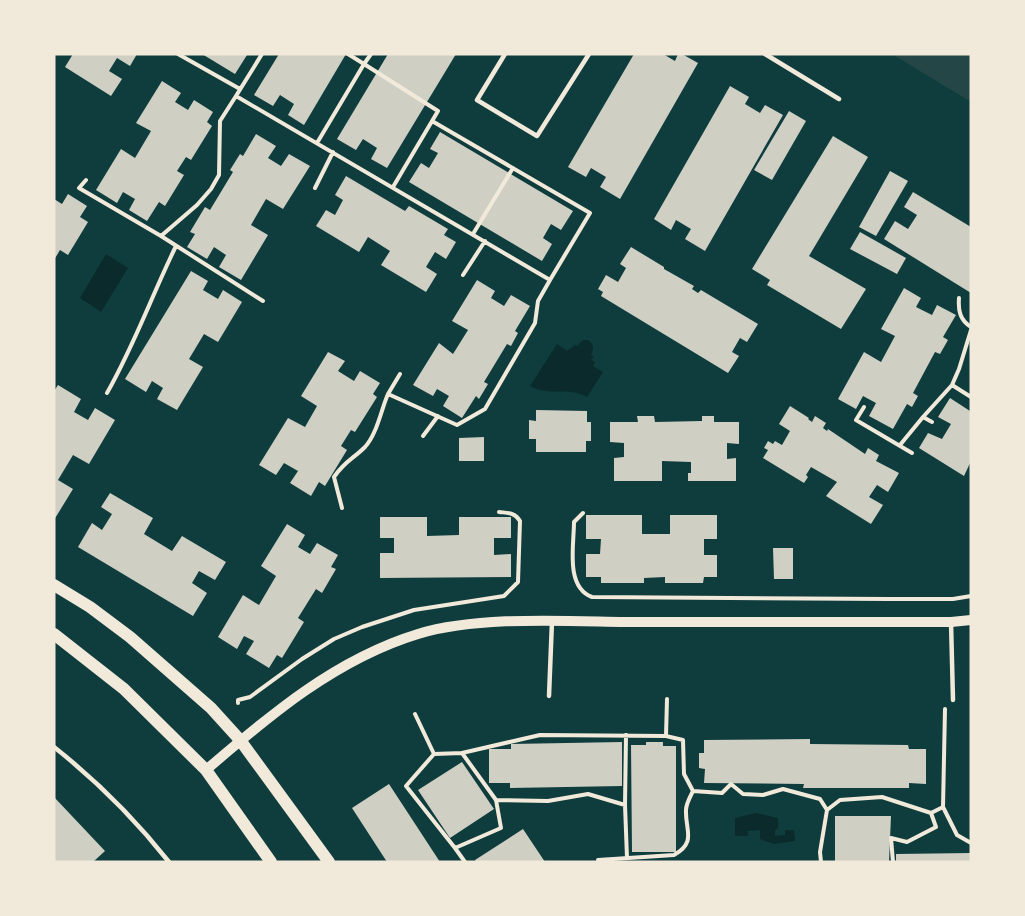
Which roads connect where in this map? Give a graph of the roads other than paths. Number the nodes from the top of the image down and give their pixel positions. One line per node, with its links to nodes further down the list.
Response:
1 (505, 54): 2 (lane)
2 (589, 54)
3 (765, 54): 4 (lane)
4 (839, 99)
5 (54, 585): 12 (main road)
6 (971, 620): 8 (street)
7 (552, 621): 8 (street); 10 (lane); 12 (street)
8 (951, 622): 11 (lane)
9 (54, 634): 14 (main road)
10 (549, 696)
11 (953, 700)
12 (240, 740): 14 (street); 17 (main road)
13 (54, 747): 15 (lane)
14 (206, 770): 16 (main road)
15 (169, 862)
16 (271, 862)
17 (329, 862)

